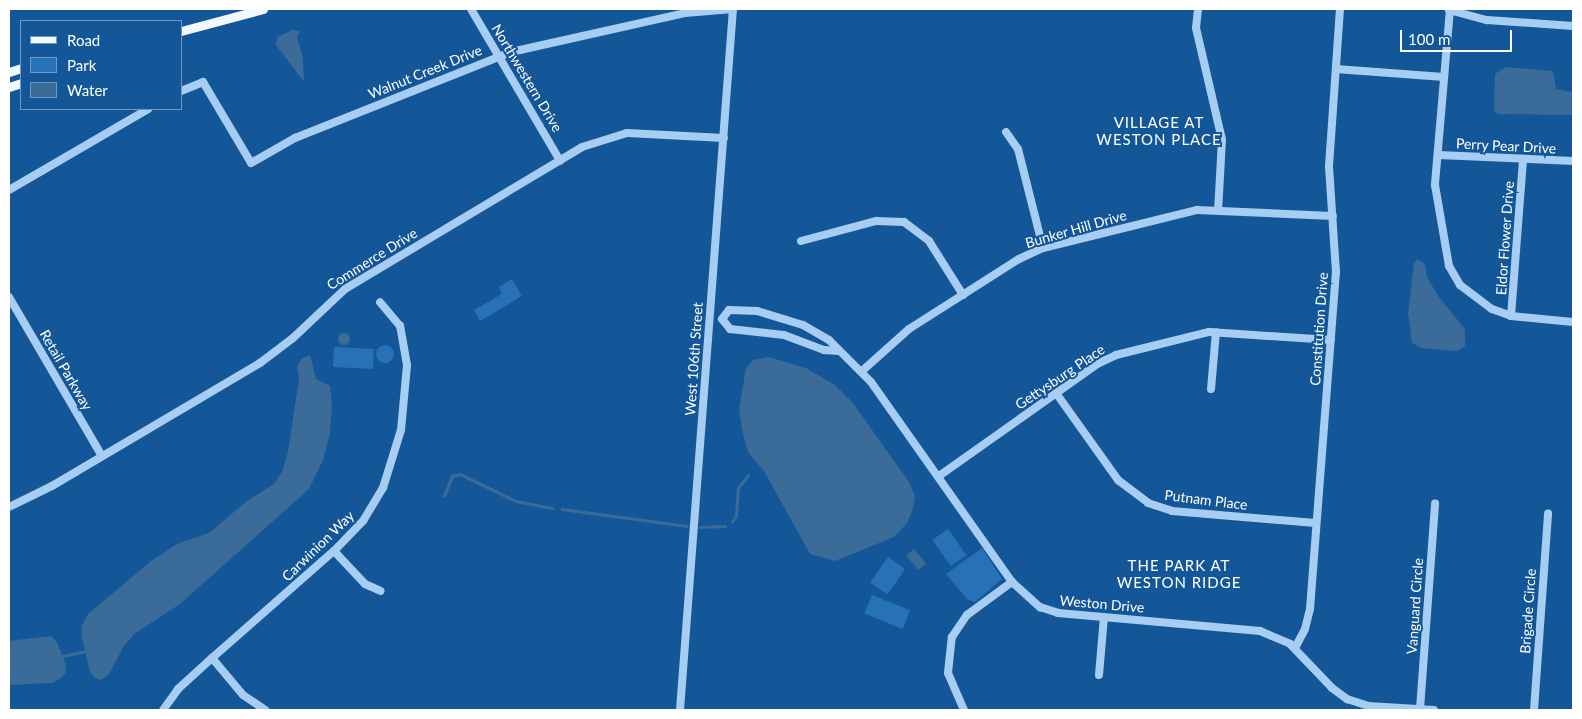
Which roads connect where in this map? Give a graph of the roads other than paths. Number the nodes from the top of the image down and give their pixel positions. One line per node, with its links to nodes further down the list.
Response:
1 (263, 9): 8 (main road)
2 (471, 9): 9 (street, Northwestern Drive)
3 (733, 9): 9 (street, Walnut Creek Drive); 15 (street, West 106th Street)
4 (1198, 9): 21 (street)
5 (1340, 9): 10 (street, Constitution Drive)
6 (1449, 9): 7 (street); 11 (street)
7 (1573, 26)
8 (182, 31)
9 (500, 56): 12 (street, Walnut Creek Drive); 17 (street, Northwestern Drive)
10 (1336, 69): 11 (street); 22 (street, Constitution Drive)
11 (1444, 77): 16 (street)
12 (182, 91)
13 (146, 110): 20 (street)
14 (1006, 132): 24 (street)
15 (724, 138): 17 (street, Commerce Drive); 29 (street, West 106th Street)
16 (1438, 154): 18 (street, Perry Pear Drive); 28 (street)
17 (560, 161): 38 (street, Commerce Drive)
18 (1523, 161): 19 (street, Perry Pear Drive); 28 (street, Eldor Flower Drive)
19 (1573, 161)
20 (9, 190)
21 (1218, 211): 22 (street, Bunker Hill Drive); 24 (street, Bunker Hill Drive)
22 (1333, 216): 33 (street, Constitution Drive)
23 (801, 241): 25 (street)
24 (1043, 248): 25 (street, Bunker Hill Drive)
25 (963, 294): 35 (street, Bunker Hill Drive)
26 (9, 297): 38 (street, Retail Parkway)
27 (380, 302): 44 (street, Carwinion Way)
28 (1512, 316): 31 (street)
29 (709, 318): 30 (street, Weston Drive); 55 (street, West 106th Street)
30 (722, 319): 34 (street, Weston Drive); 34 (street, Weston Drive)
31 (1573, 322)
32 (1216, 332): 33 (street, Gettysburg Place); 36 (street); 37 (street, Gettysburg Place)
33 (1331, 340): 43 (street, Constitution Drive)
34 (839, 351): 35 (street, Weston Drive)
35 (862, 371): 39 (street, Weston Drive)
36 (1211, 389)
37 (1056, 393): 39 (street, Gettysburg Place); 43 (street, Putnam Place)
38 (102, 456): 41 (street, Commerce Drive)
39 (939, 476): 45 (street, Weston Drive)
40 (1435, 504): 52 (street, Vanguard Circle)
41 (9, 507)
42 (1548, 513): 58 (street, Brigade Circle)
43 (1316, 523): 48 (street, Constitution Drive)
44 (334, 551): 46 (street); 49 (street, Carwinion Way)
45 (1012, 582): 47 (street, Weston Drive); 56 (street)
46 (381, 591)
47 (1104, 617): 48 (street, Weston Drive); 50 (street)
48 (1295, 648): 51 (street, Weston Drive)
49 (212, 658): 53 (street, Carwinion Way); 54 (street)
50 (1099, 675)
51 (1368, 708): 52 (street, Weston Drive)
52 (1420, 709): 57 (street, Weston Drive)
53 (163, 710)
54 (265, 710)
55 (680, 710)
56 (964, 710)
57 (1434, 710)
58 (1534, 710)

